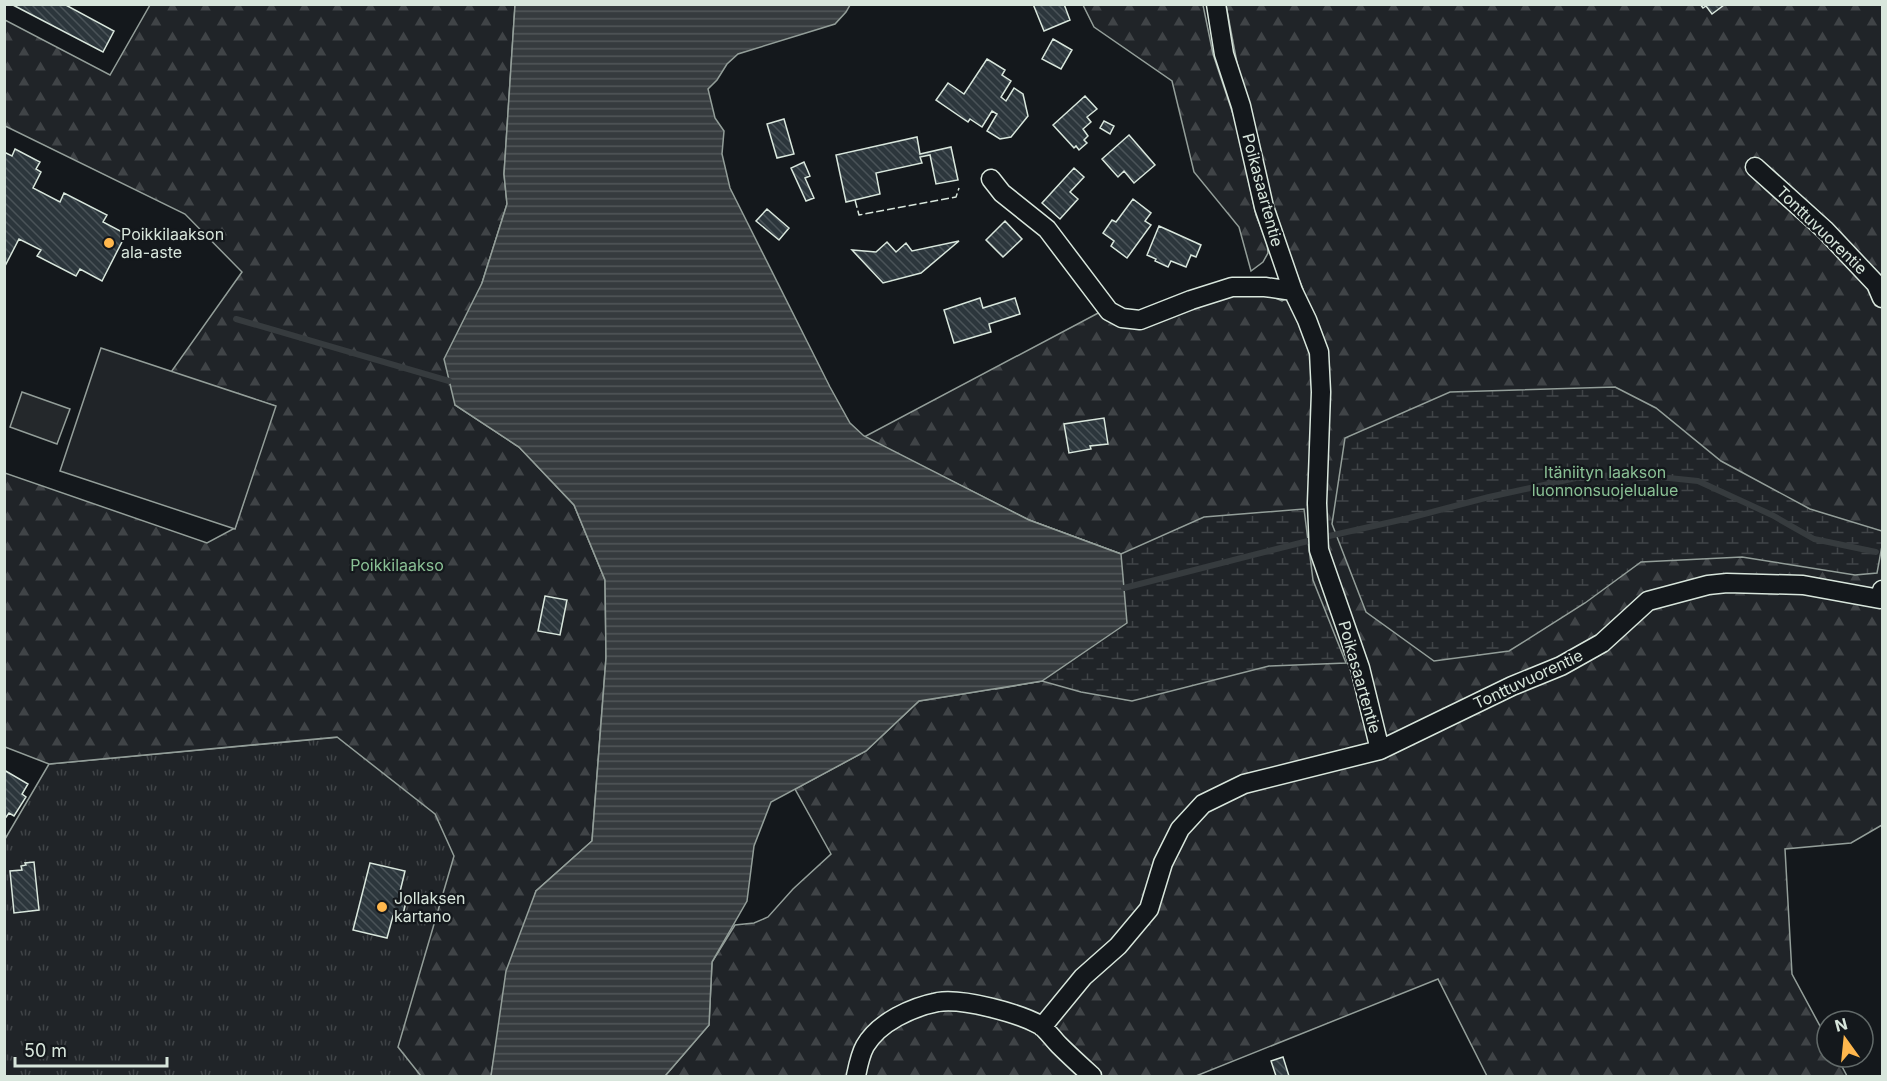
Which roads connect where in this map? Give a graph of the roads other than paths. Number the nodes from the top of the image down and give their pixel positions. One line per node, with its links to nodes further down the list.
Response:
1 (1216, 4): 4 (street, Poikasaartentie)
2 (1755, 167): 5 (street, Tonttuvuorentie)
3 (991, 179): 4 (street)
4 (1293, 291): 7 (street, Poikasaartentie)
5 (1882, 298)
6 (1881, 595): 7 (street, Tonttuvuorentie)
7 (1380, 750): 8 (street, Poikasaartentie)
8 (1042, 1027): 9 (street); 10 (street)
9 (856, 1077)
10 (1092, 1077)

